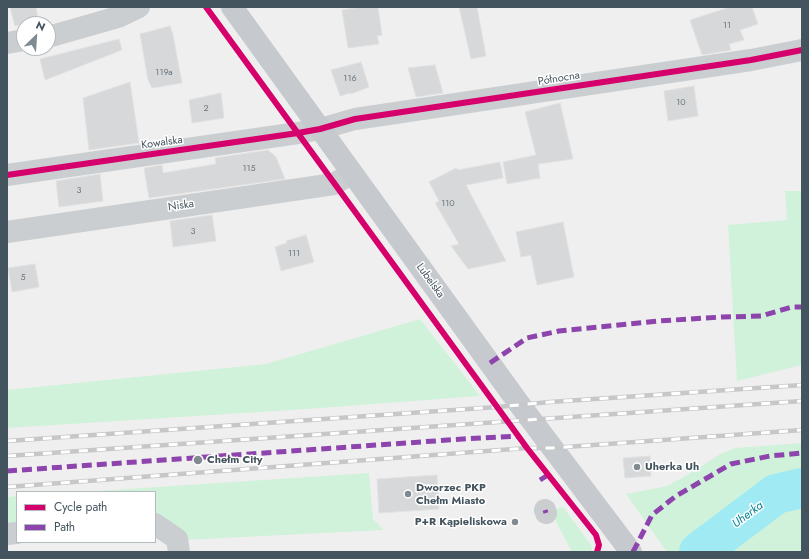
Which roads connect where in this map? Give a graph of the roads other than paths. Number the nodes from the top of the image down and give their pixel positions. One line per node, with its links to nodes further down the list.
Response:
1 (139, 7): 3 (street)
2 (232, 7): 5 (main road, Lubelska)
3 (56, 34)
4 (802, 50): 5 (street, Północna)
5 (320, 129): 6 (main road, Lubelska); 7 (street, Kowalska)
6 (352, 173): 8 (street, Niska); 11 (main road, Lubelska)
7 (7, 175)
8 (7, 232)
9 (156, 525): 10 (street)
10 (179, 552)
11 (631, 552)

